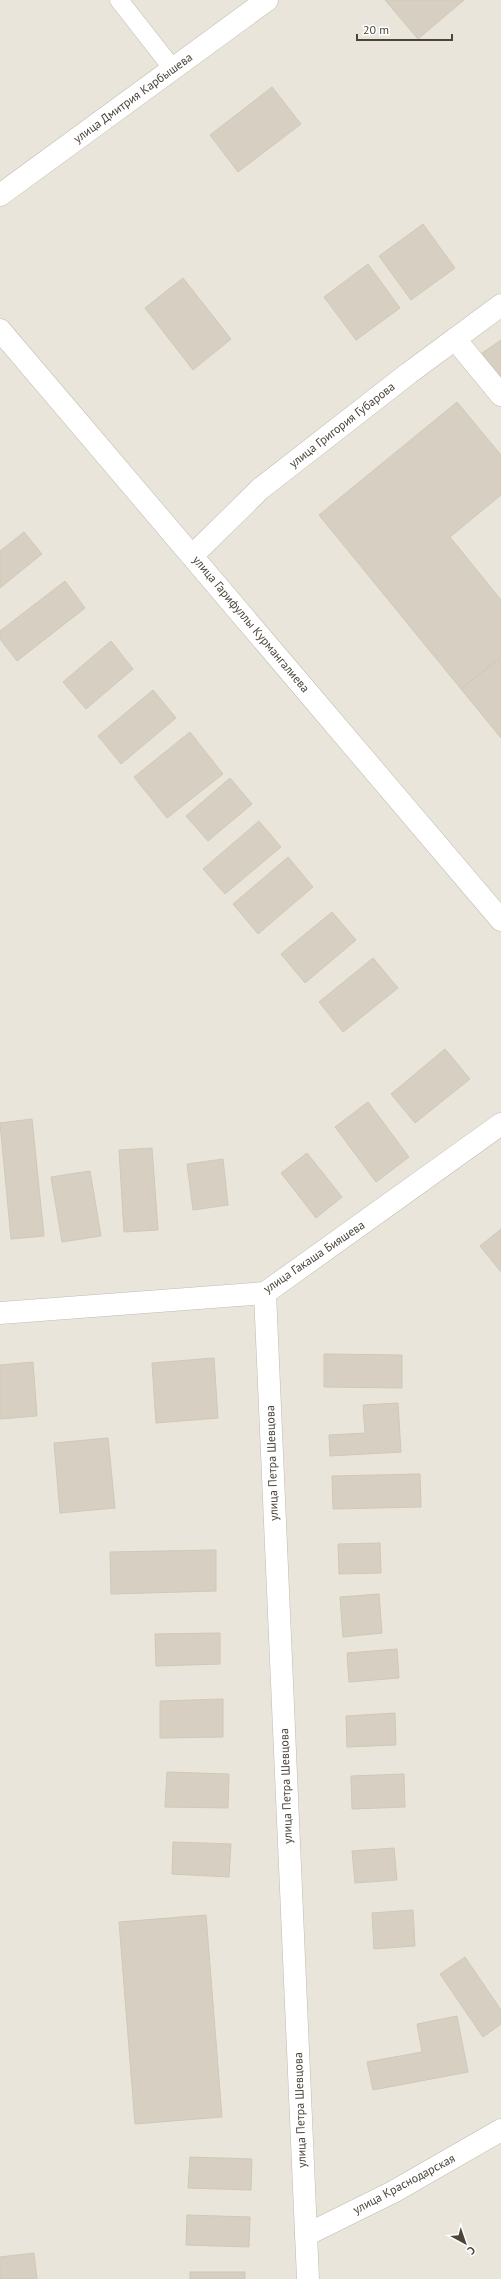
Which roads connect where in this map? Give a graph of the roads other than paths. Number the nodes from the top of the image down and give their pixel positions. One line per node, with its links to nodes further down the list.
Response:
1 (118, 0): 3 (lane)
2 (267, 0): 3 (street, улица Дмитрия Карбышева)
3 (173, 69): 4 (street, улица Дмитрия Карбышева)
4 (0, 195)
5 (501, 305): 7 (street, улица Григория Губарова)
6 (0, 330): 9 (street, улица Гарифуллы Курмангалиева)
7 (455, 339): 8 (street); 9 (street, улица Григория Губарова)
8 (501, 395)
9 (193, 555): 10 (street, улица Гарифуллы Курмангалиева)
10 (501, 920)
11 (501, 1124): 12 (street, улица Гакаша Бияшева)
12 (265, 1293): 13 (street, улица Гакаша Бияшева); 15 (street, улица Петра Шевцова)
13 (0, 1313)
14 (501, 2130): 15 (street, улица Краснодарская)
15 (306, 2235): 16 (street, улица Петра Шевцова)
16 (308, 2279)

